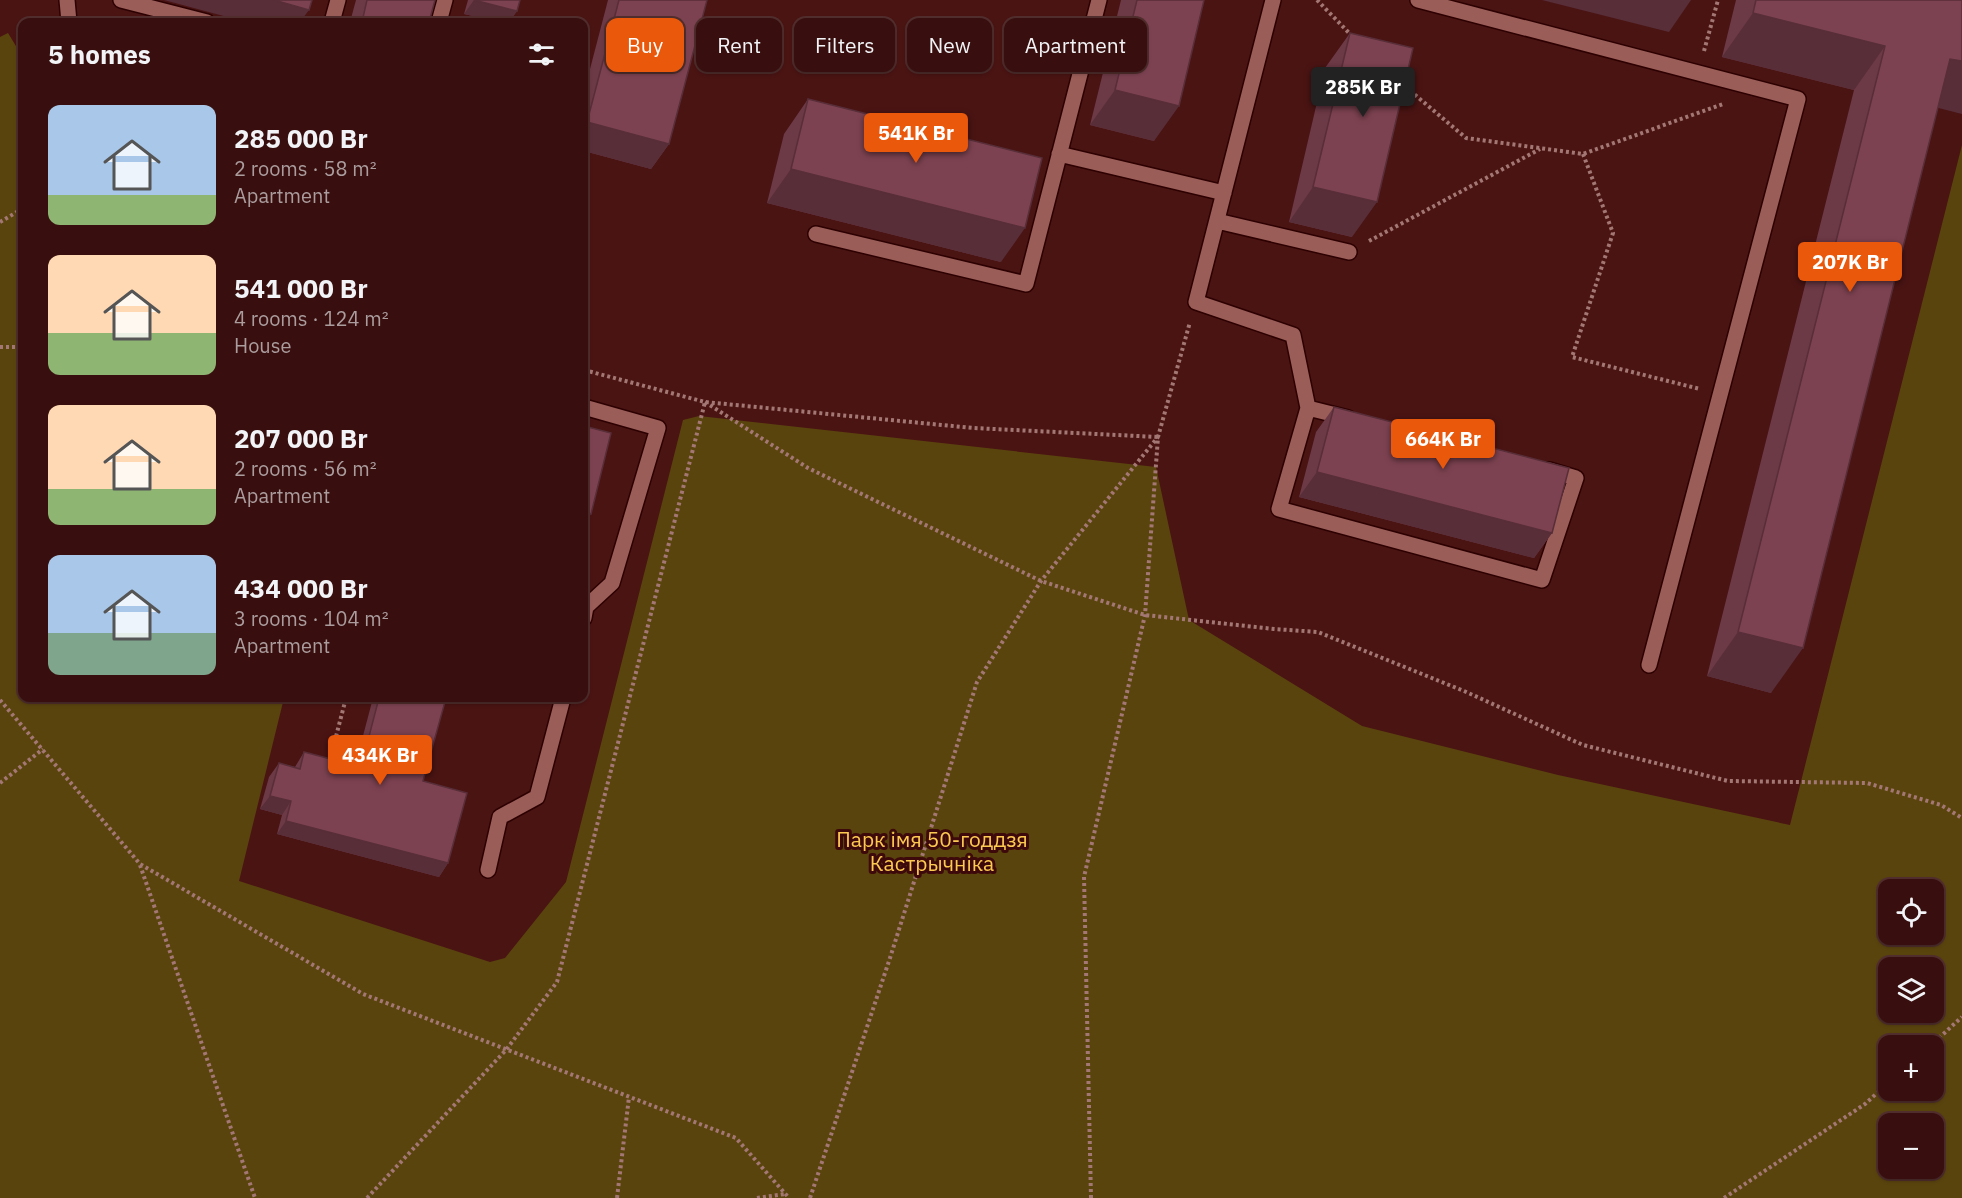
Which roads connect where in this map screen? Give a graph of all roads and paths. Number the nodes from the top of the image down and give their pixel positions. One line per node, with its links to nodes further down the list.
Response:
1 (67, 0): 10 (lane)
2 (121, 0): 11 (lane)
3 (338, 0): 12 (lane)
4 (445, 0): 13 (lane)
5 (1099, 0): 19 (lane)
6 (1273, 0): 21 (lane)
7 (1317, 0): 14 (path)
8 (1418, 0): 15 (lane)
9 (1718, 0): 15 (path)
10 (69, 18)
11 (191, 18)
12 (333, 18)
13 (440, 18)
14 (1357, 41)
15 (1698, 73): 17 (lane)
16 (1398, 80): 18 (path)
17 (1764, 90): 20 (path); 31 (lane)
18 (1540, 148): 20 (path); 26 (path)
19 (1059, 154): 21 (lane); 25 (lane)
20 (1582, 154): 31 (path)
21 (1224, 193): 23 (lane)
22 (18, 211): 24 (path)
23 (1217, 221): 26 (lane); 27 (lane)
24 (0, 222)
25 (816, 234)
26 (1349, 252)
27 (1196, 302): 34 (lane); 36 (path)
28 (0, 347): 29 (path)
29 (18, 347)
30 (588, 371): 32 (path)
31 (1720, 394): 41 (lane)
32 (705, 402): 36 (path); 38 (path); 53 (path)
33 (588, 407): 39 (lane)
34 (1308, 408): 35 (lane); 37 (lane)
35 (1364, 422)
36 (1158, 437): 38 (path); 40 (path)
37 (1532, 466)
38 (1041, 581): 40 (path); 61 (path)
39 (588, 605)
40 (1145, 615): 48 (path); 62 (path)
41 (1650, 664)
42 (0, 700): 46 (path)
43 (345, 702): 45 (path)
44 (562, 702): 50 (lane)
45 (333, 748)
46 (43, 749): 47 (path); 49 (path)
47 (0, 783)
48 (1962, 818)
49 (140, 864): 53 (path); 57 (path)
50 (488, 870)
51 (1962, 1017): 52 (path)
52 (1942, 1035)
53 (506, 1050): 55 (path); 58 (path)
54 (1878, 1092): 63 (path)
55 (629, 1097): 56 (path); 59 (path)
56 (787, 1196): 60 (path)
57 (255, 1198)
58 (367, 1198)
59 (617, 1198)
60 (757, 1198)
61 (810, 1198)
62 (1091, 1198)
63 (1724, 1198)

